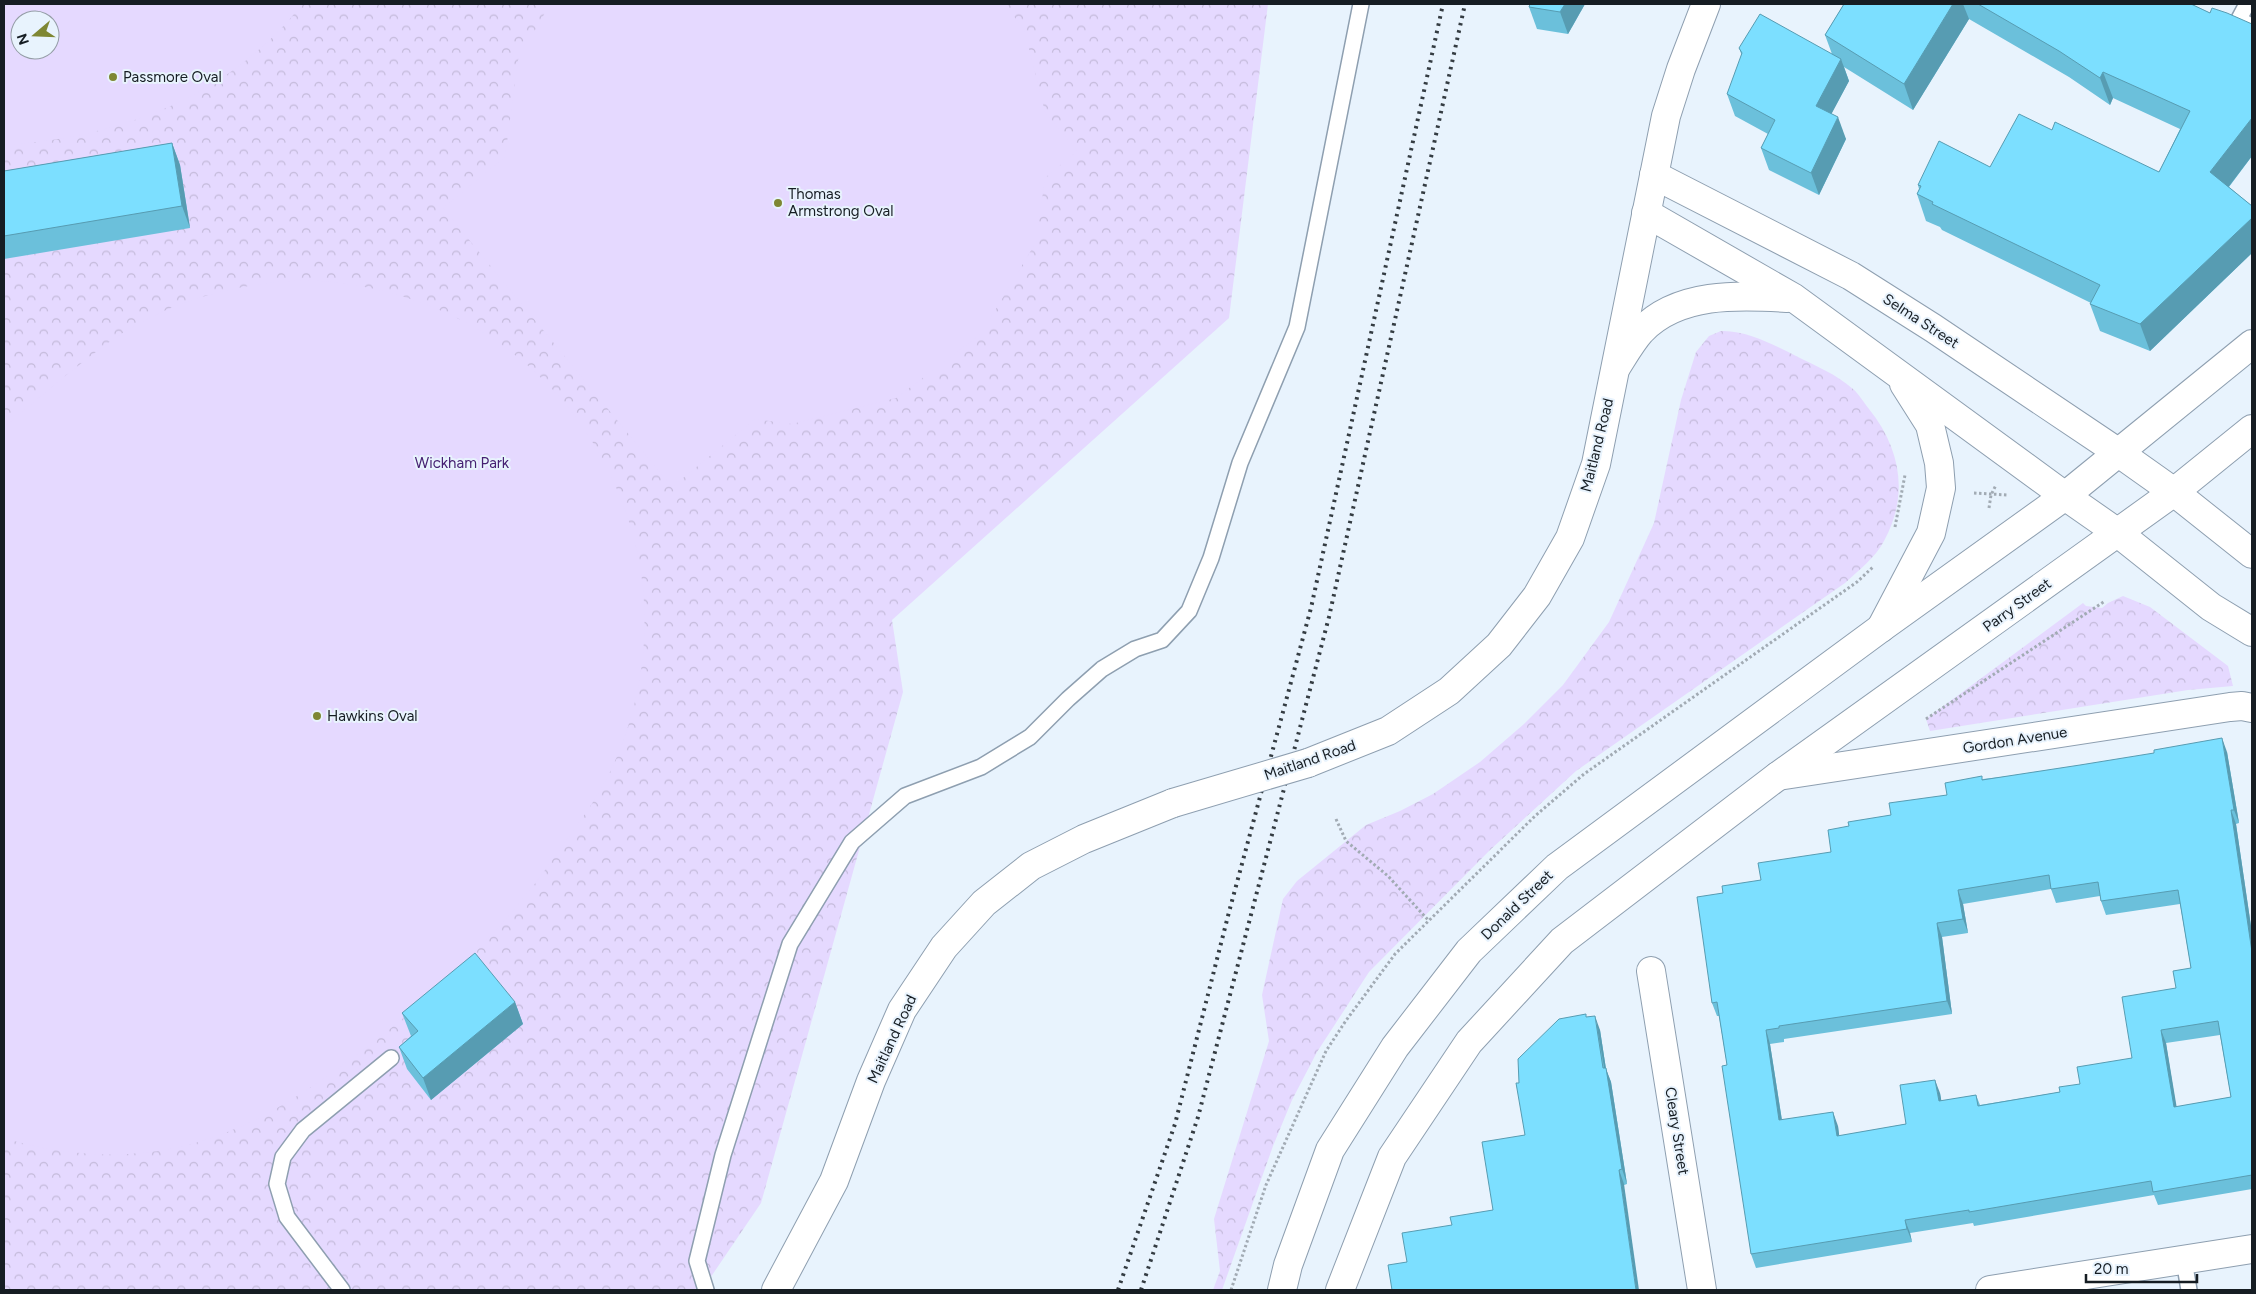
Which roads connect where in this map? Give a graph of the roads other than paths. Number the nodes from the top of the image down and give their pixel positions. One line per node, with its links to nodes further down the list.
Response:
1 (1361, 4): 26 (lane)
2 (1706, 4): 5 (main road, Maitland Road)
3 (2247, 4): 4 (lane)
4 (2252, 27)
5 (1654, 175): 6 (main road, Maitland Road); 12 (main road, Selma Street)
6 (1646, 213): 7 (main road); 9 (main road, Maitland Road)
7 (1794, 298): 9 (main road); 10 (main road)
8 (2252, 344): 12 (main road)
9 (1616, 366): 27 (main road, Maitland Road, bridge)
10 (1896, 371): 14 (main road); 17 (main road)
11 (2252, 429): 13 (main road, Parry Street)
12 (2119, 453): 13 (main road, Selma Street); 14 (main road)
13 (2174, 492): 15 (main road, Parry Street); 16 (main road)
14 (2065, 496): 15 (main road); 17 (main road)
15 (2118, 532): 18 (main road); 20 (main road, Parry Street)
16 (2252, 554)
17 (1881, 628): 28 (main road, Donald Street)
18 (2252, 632)
19 (2252, 708): 20 (main road, Gordon Avenue)
20 (1778, 776): 29 (main road)
21 (1652, 971): 30 (main road, Cleary Street)
22 (391, 1058): 25 (lane)
23 (2252, 1249): 24 (main road)
24 (2184, 1260): 31 (main road); 32 (lane)
25 (342, 1290)
26 (706, 1290)
27 (776, 1290)
28 (1282, 1290)
29 (1340, 1290)
30 (1702, 1290)
31 (1990, 1290)
32 (2189, 1290)

